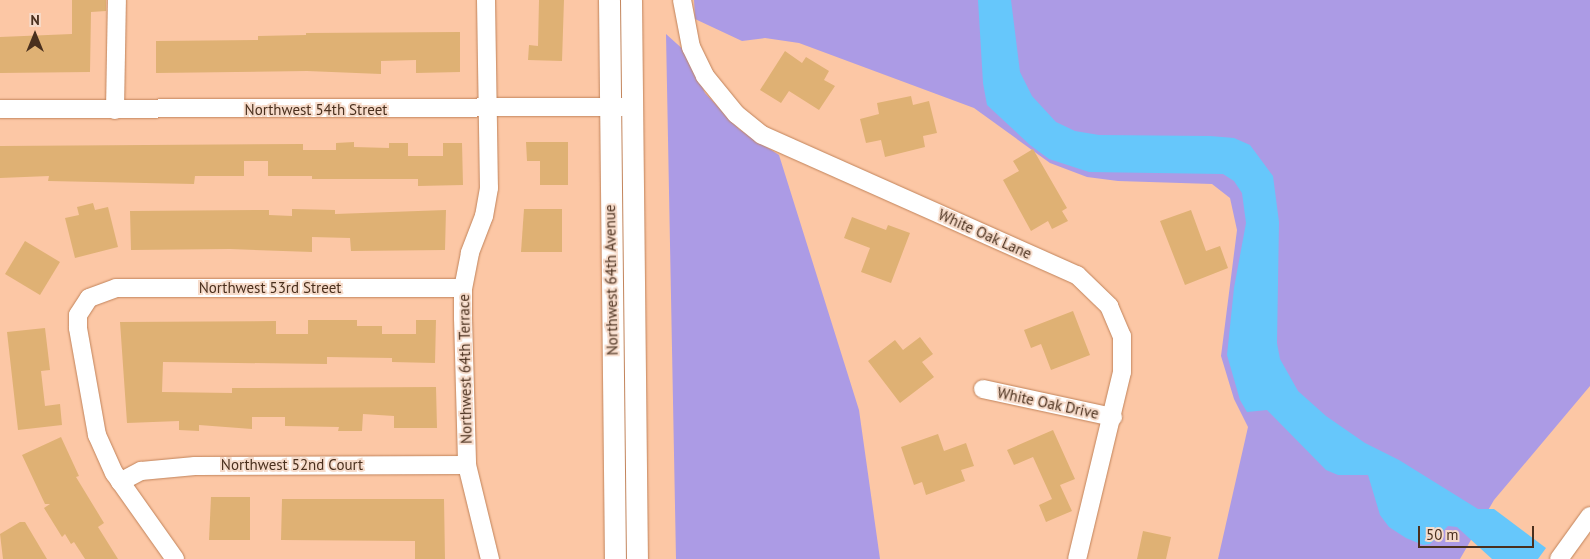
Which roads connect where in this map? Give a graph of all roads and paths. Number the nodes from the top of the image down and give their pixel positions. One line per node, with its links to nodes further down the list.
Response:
1 (117, 0): 9 (street)
2 (486, 0): 10 (street, Northwest 64th Terrace)
3 (609, 0): 7 (street, Northwest 64th Avenue)
4 (631, 0): 6 (street, Northwest 64th Avenue)
5 (682, 0): 13 (street, White Oak Lane)
6 (632, 107): 7 (street, Northwest 54th Street); 20 (street, Northwest 64th Avenue)
7 (609, 108): 10 (street, Northwest 54th Street); 19 (street, Northwest 64th Avenue)
8 (0, 109): 9 (street, Northwest 54th Street)
9 (115, 110): 10 (street, Northwest 54th Street)
10 (488, 110): 11 (street, Northwest 64th Terrace)
11 (463, 288): 14 (street, Northwest 64th Terrace); 15 (street, Northwest 53rd Street)
12 (983, 389): 13 (street, White Oak Drive)
13 (1113, 417): 21 (street, White Oak Lane)
14 (467, 465): 15 (street, Northwest 52nd Court); 18 (street, Northwest 64th Terrace)
15 (120, 482): 17 (street)
16 (1590, 516): 22 (street)
17 (175, 559)
18 (490, 559)
19 (615, 559)
20 (637, 559)
21 (1077, 559)
22 (1559, 559)

